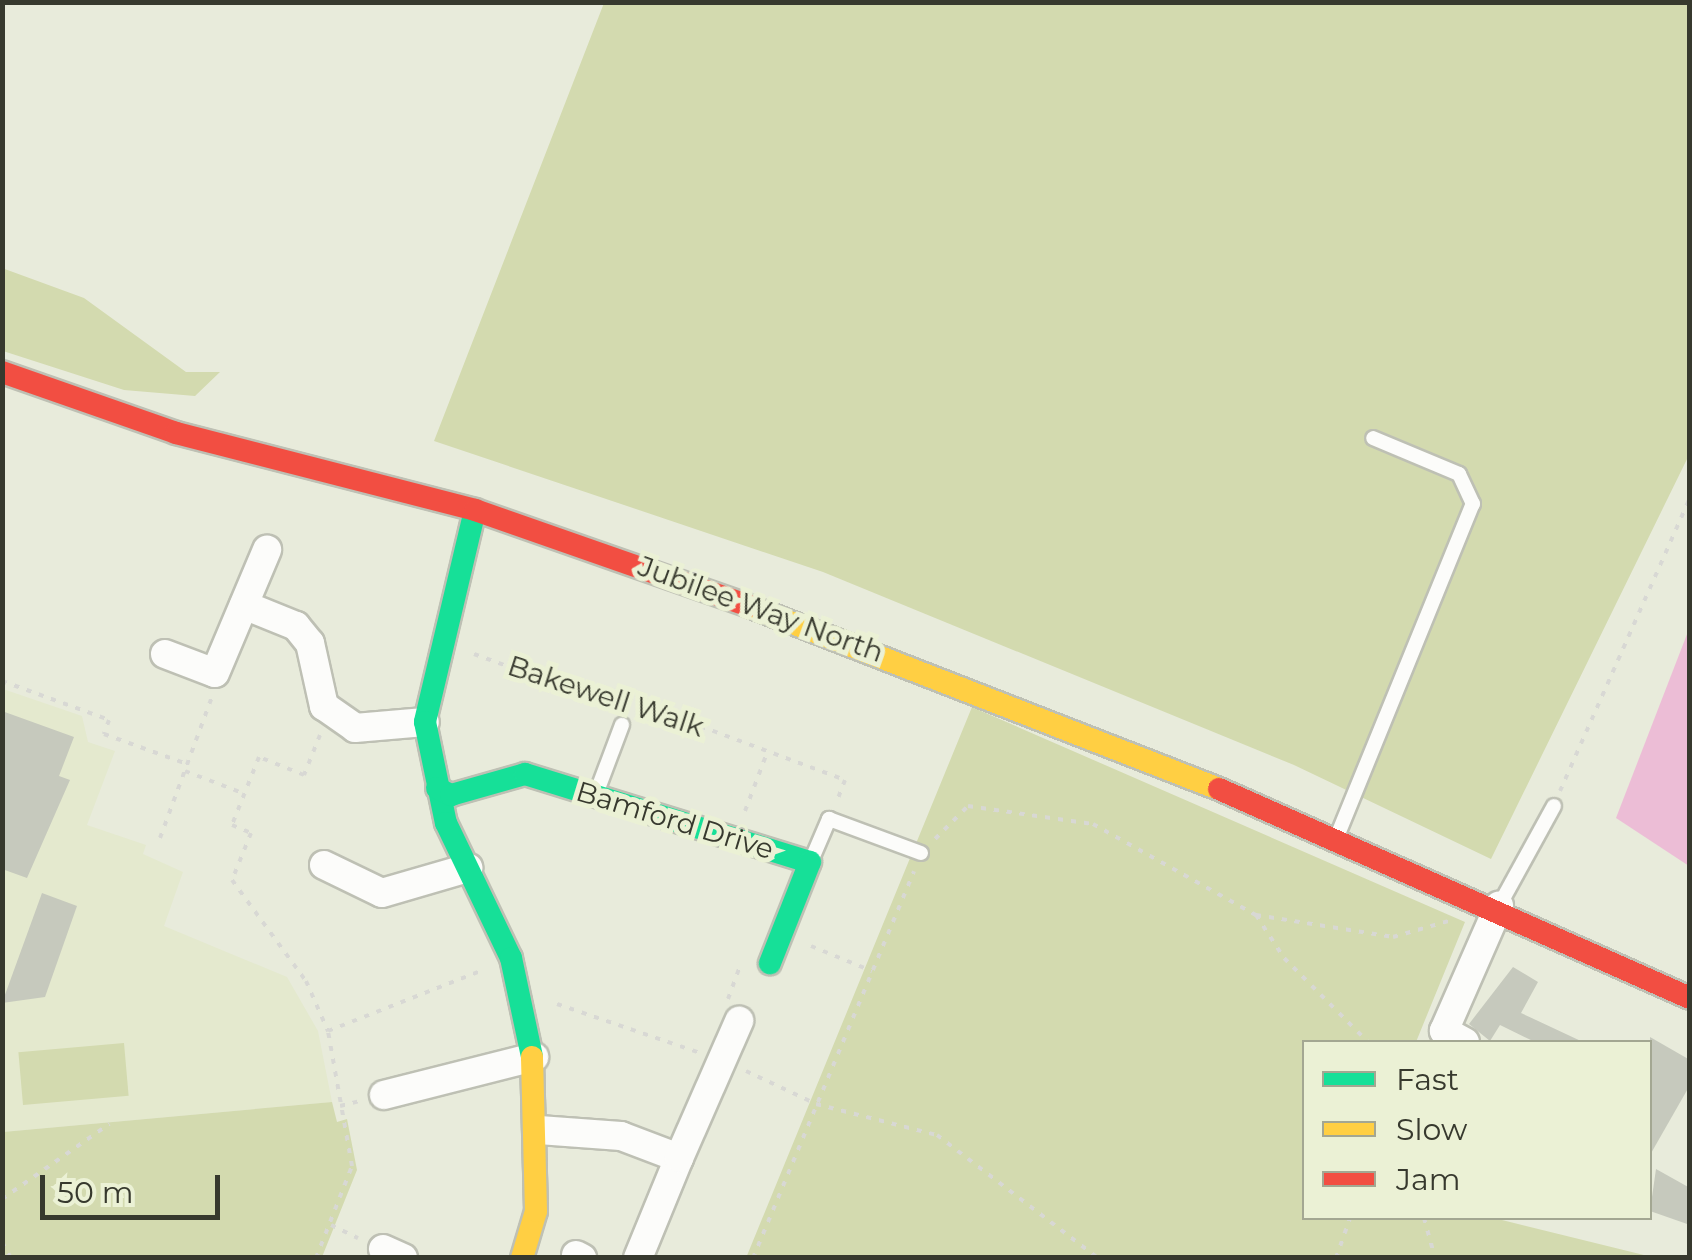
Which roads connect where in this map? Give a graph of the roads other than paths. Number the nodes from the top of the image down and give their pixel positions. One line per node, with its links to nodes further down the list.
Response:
1 (2, 372): 3 (street, Jubilee Way North)
2 (1373, 438): 12 (lane)
3 (475, 510): 7 (street); 12 (street, Jubilee Way North)
4 (267, 550): 5 (street)
5 (244, 605): 6 (street); 7 (street)
6 (165, 654)
7 (426, 722): 9 (street)
8 (622, 725): 10 (lane)
9 (436, 788): 10 (street, Bamford Drive); 16 (street)
10 (595, 796): 14 (street, Bamford Drive)
11 (1554, 806): 17 (lane)
12 (1336, 840): 17 (street, Jubilee Way North)
13 (921, 853): 14 (lane)
14 (810, 862): 18 (street, Bamford Drive)
15 (324, 865): 16 (street)
16 (468, 868): 22 (street)
17 (1499, 906): 19 (street, Jubilee Way North); 21 (street)
18 (770, 963)
19 (1690, 998)
20 (738, 1021): 25 (street)
21 (1454, 1037)
22 (534, 1058): 23 (street); 24 (street)
23 (384, 1095)
24 (539, 1130): 25 (street); 26 (street)
25 (679, 1158): 27 (street)
26 (522, 1258)
27 (638, 1258)

